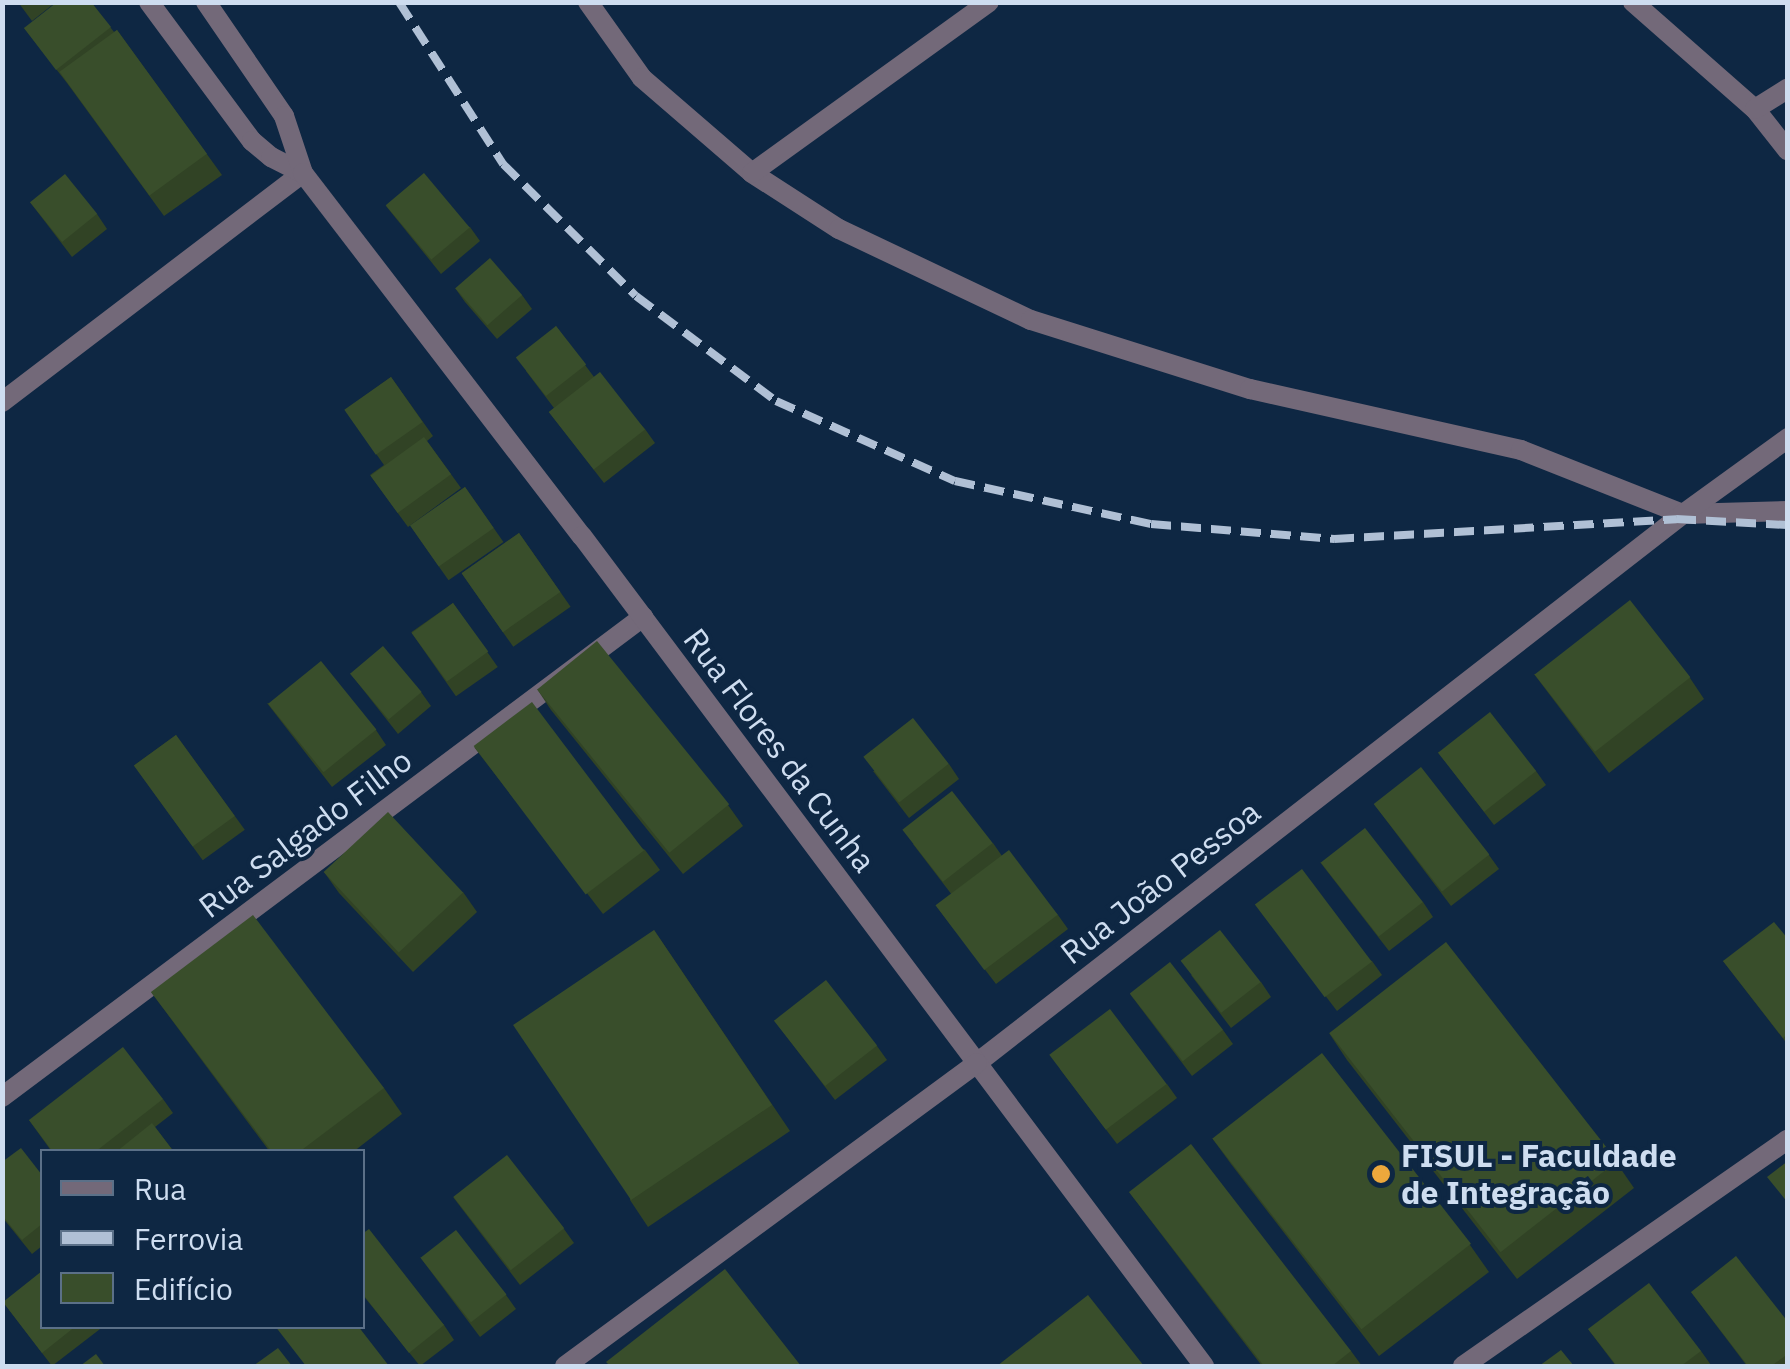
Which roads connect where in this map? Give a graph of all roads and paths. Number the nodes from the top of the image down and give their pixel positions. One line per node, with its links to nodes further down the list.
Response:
1 (149, 2): 9 (street, Rua Flores da Cunha)
2 (206, 2): 9 (street, Rua Flores da Cunha)
3 (588, 2): 10 (street)
4 (989, 2): 10 (street)
5 (1632, 2): 7 (street)
6 (1788, 88): 7 (street)
7 (1755, 109): 8 (street)
8 (1788, 151)
9 (303, 173): 11 (street); 15 (street, Rua Flores da Cunha)
10 (752, 173): 14 (street)
11 (2, 402)
12 (1788, 438): 14 (street, Rua João Pessoa)
13 (1788, 510): 14 (street)
14 (1683, 514): 16 (street, Rua João Pessoa)
15 (642, 617): 16 (street, Rua Flores da Cunha); 17 (street, Rua Salgado Filho)
16 (977, 1063): 19 (street, Rua João Pessoa); 20 (street, Rua Flores da Cunha)
17 (2, 1097)
18 (1788, 1138): 21 (street)
19 (565, 1366)
20 (1204, 1366)
21 (1463, 1366)

